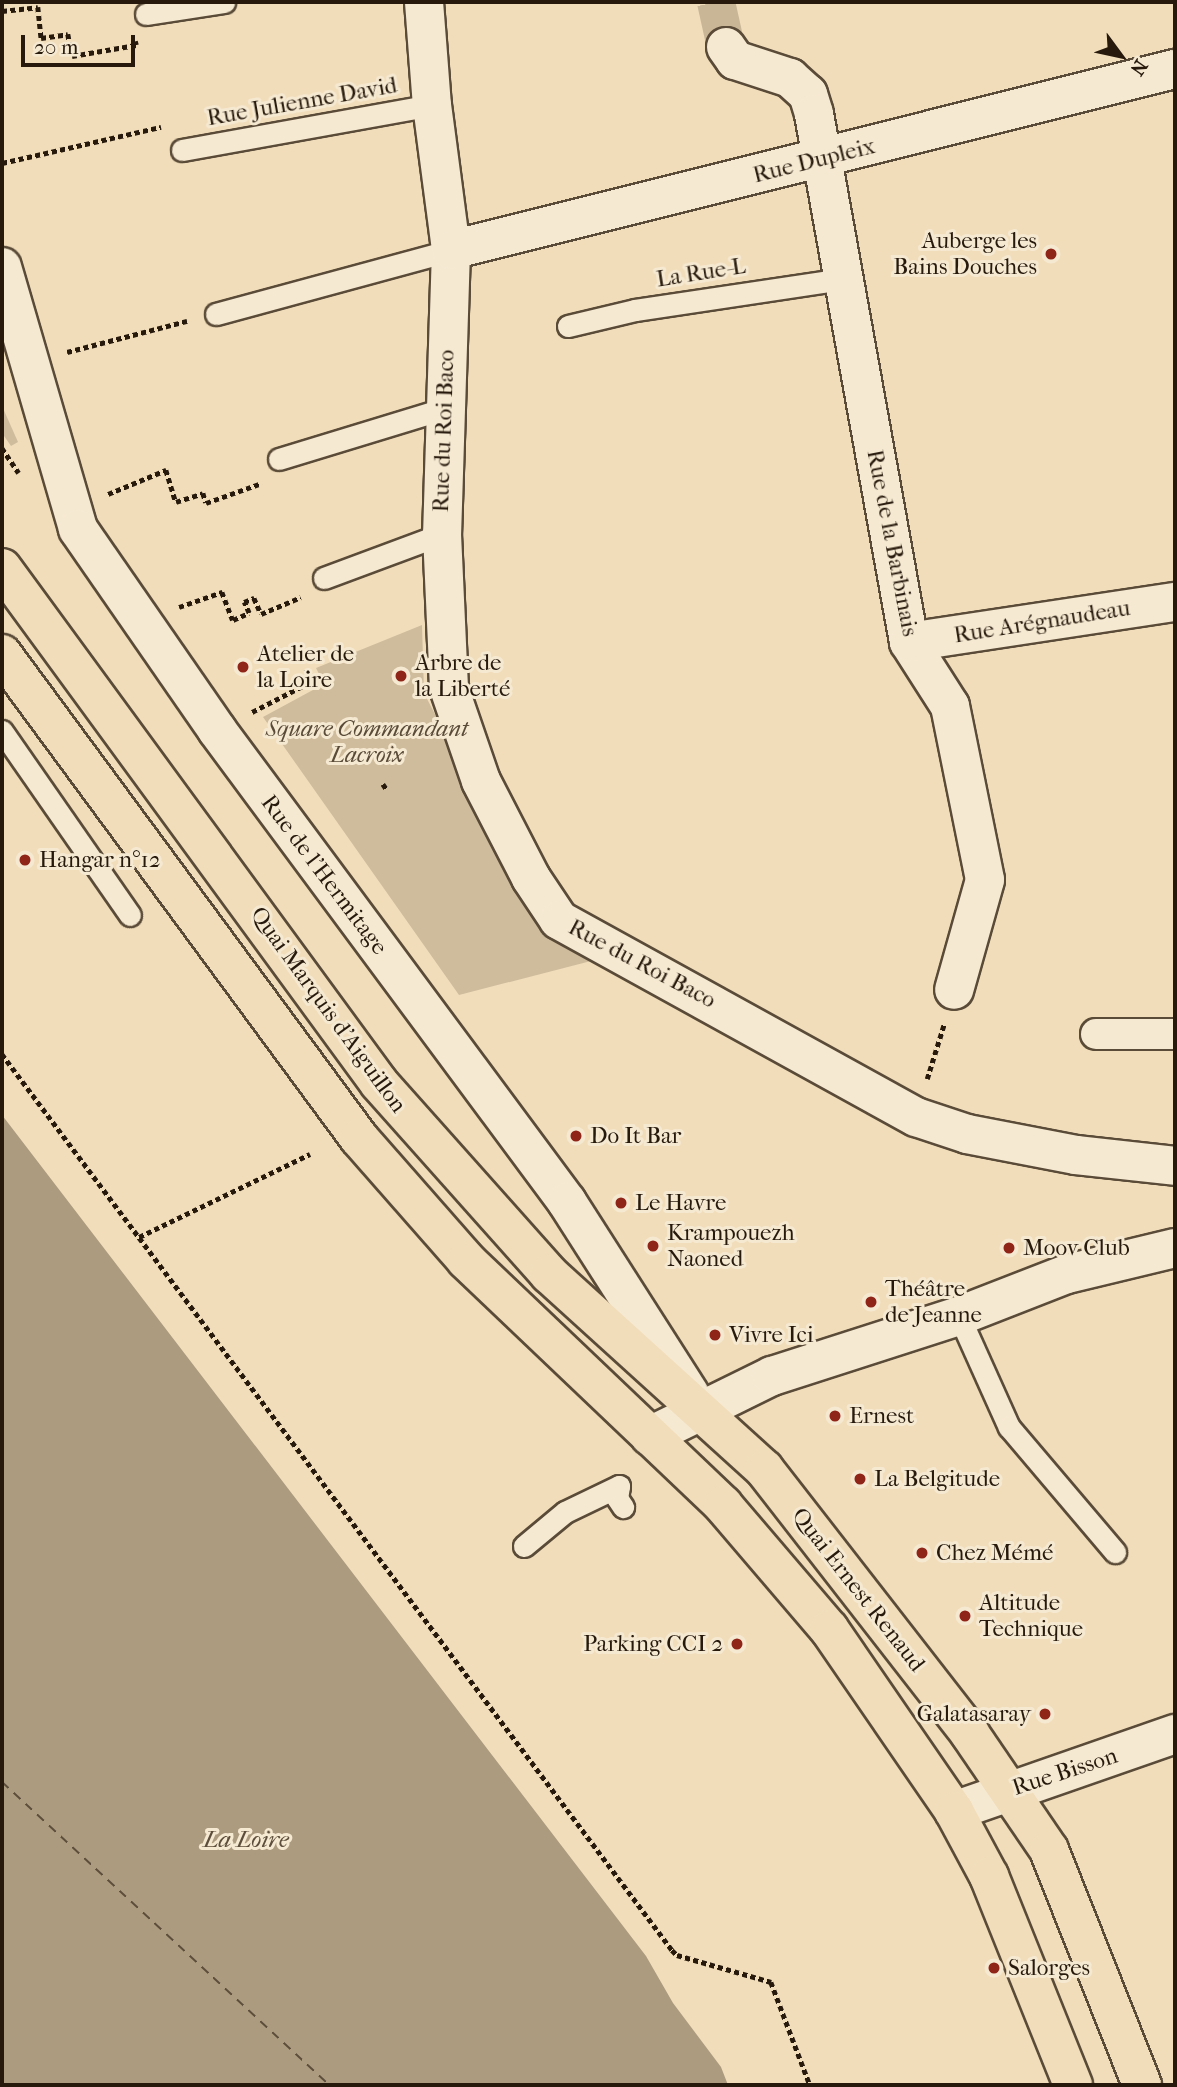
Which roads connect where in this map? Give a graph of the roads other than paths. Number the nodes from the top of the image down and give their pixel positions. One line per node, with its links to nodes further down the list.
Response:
1 (224, 2): 3 (lane)
2 (424, 2): 6 (street, Rue du Roi Baco)
3 (146, 14)
4 (726, 47): 8 (street, Rue de la Barbinais)
5 (1175, 69): 8 (street, Rue Dupleix)
6 (432, 105): 7 (lane, Rue Julienne David); 9 (street, Rue du Roi Baco)
7 (182, 150)
8 (823, 158): 9 (street, Rue Dupleix); 11 (street, Rue de la Barbinais)
9 (451, 250): 12 (lane); 14 (street, Rue du Roi Baco)
10 (2, 267): 30 (street, Rue de l'Hermitage)
11 (842, 279): 13 (lane, La Rue-L); 20 (street, Rue de la Barbinais)
12 (216, 314)
13 (568, 326)
14 (443, 409): 15 (lane); 16 (street, Rue du Roi Baco)
15 (279, 459)
16 (442, 534): 18 (lane); 27 (street, Rue du Roi Baco)
17 (2, 568): 30 (main road, Quai Marquis d'Aiguillon)
18 (324, 578)
19 (1175, 602): 20 (street, Rue Arégnaudeau)
20 (909, 642): 24 (street, Rue de la Barbinais)
21 (2, 654): 31 (main road)
22 (2, 731): 23 (lane)
23 (130, 915)
24 (954, 989)
25 (1096, 1034): 26 (street)
26 (1175, 1034)
27 (1175, 1166)
28 (1175, 1248): 29 (street)
29 (959, 1316): 30 (street); 34 (lane)
30 (700, 1412): 31 (street); 36 (main road, Quai Ernest Renaud)
31 (650, 1436): 37 (main road, Quai Ernest Renaud)
32 (623, 1507): 33 (lane)
33 (523, 1546)
34 (1115, 1552)
35 (1175, 1734): 36 (street, Rue Bisson)
36 (1008, 1790): 37 (street, Rue Bisson); 39 (main road, Quai Ernest Renaud)
37 (954, 1811): 38 (main road, Quai Ernest Renaud)
38 (1073, 2085)
39 (1142, 2085)

